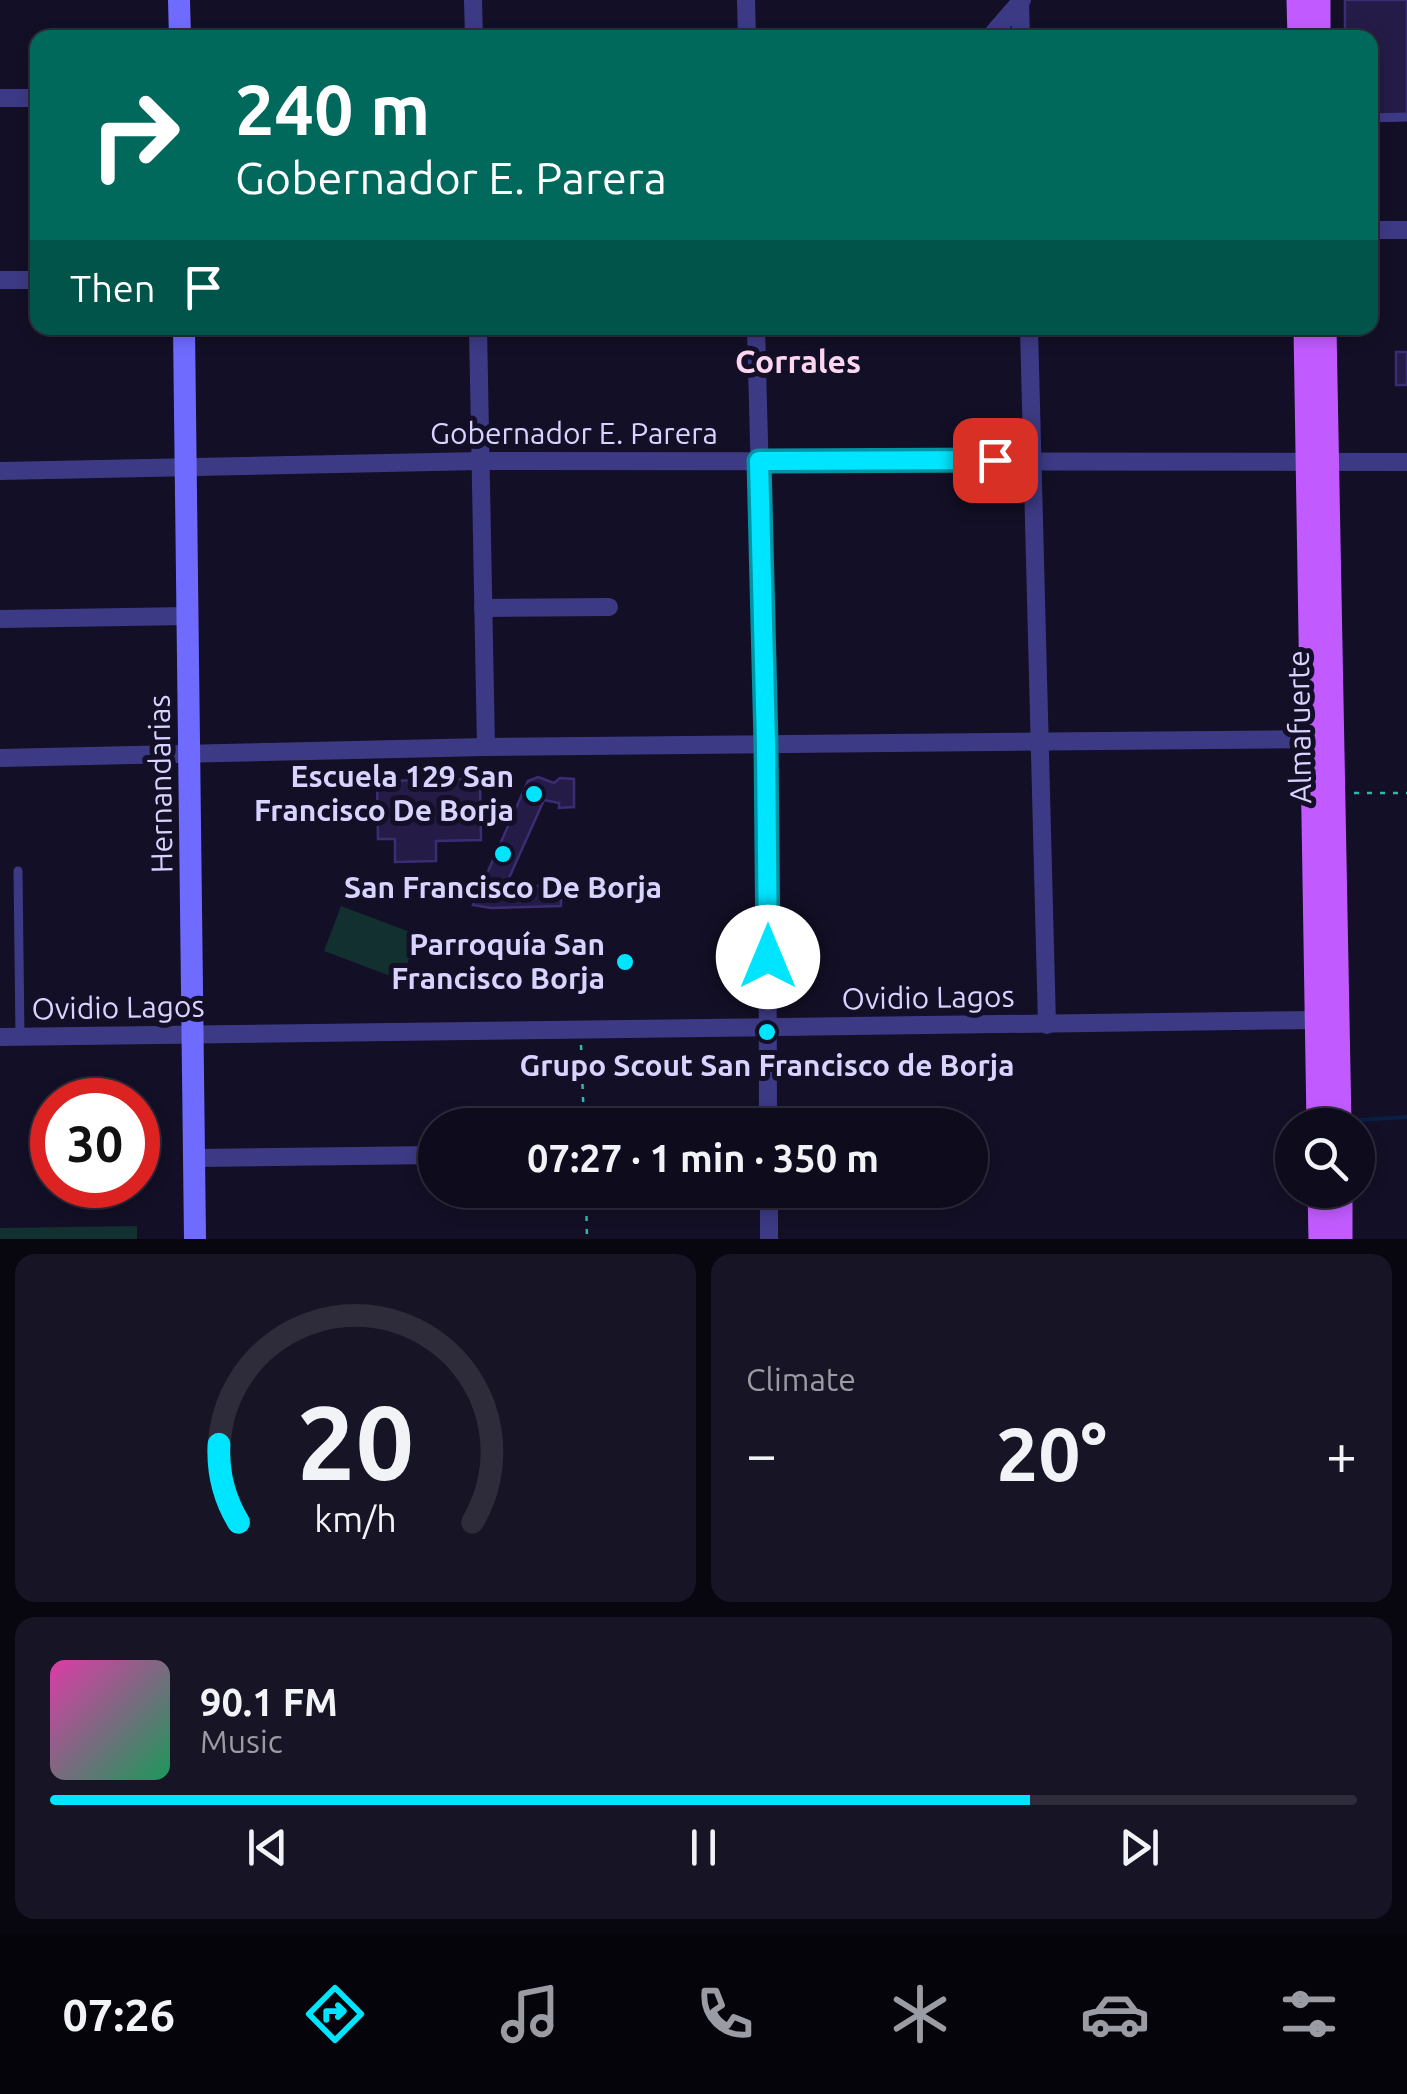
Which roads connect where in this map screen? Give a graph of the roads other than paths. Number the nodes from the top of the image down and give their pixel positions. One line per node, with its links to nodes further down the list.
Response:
1 (179, 0): 7 (street)
2 (473, 0): 8 (street)
3 (746, 0): 9 (street)
4 (1299, 0): 12 (main road)
5 (1318, 0): 13 (main road)
6 (1021, 1): 10 (street); 11 (street)
7 (180, 30)
8 (474, 30)
9 (747, 30)
10 (996, 30)
11 (1021, 30)
12 (1300, 30)
13 (1318, 30)
14 (0, 98): 15 (street)
15 (30, 98)
16 (1378, 118): 17 (lane)
17 (1407, 118)
18 (1378, 230): 19 (street)
19 (1407, 230)
20 (0, 280): 21 (street)
21 (30, 280)
22 (184, 335): 33 (street, Hernandarias)
23 (478, 335): 29 (street)
24 (756, 335): 30 (street)
25 (1030, 335): 28 (street)
26 (1307, 335): 32 (main road, Almafuerte)
27 (1324, 335): 32 (main road, Almafuerte)
28 (1034, 460): 30 (street, Gobernador E. Parera); 32 (street, Gobernador E. Parera); 40 (street)
29 (480, 461): 30 (street, Gobernador E. Parera); 33 (street, Gobernador E. Parera); 36 (street)
30 (759, 461): 41 (street)
31 (1407, 462): 32 (street, Gobernador E. Parera)
32 (1319, 463): 39 (main road, Almafuerte); 54 (main road, Almafuerte)
33 (186, 467): 34 (street, Gobernador E. Parera); 37 (street, Hernandarias)
34 (0, 471)
35 (609, 607): 36 (street)
36 (483, 608): 42 (street)
37 (188, 616): 38 (street); 43 (street, Hernandarias)
38 (0, 619)
39 (1312, 739): 40 (street); 46 (main road, Almafuerte)
40 (1039, 742): 41 (street); 47 (street)
41 (766, 744): 42 (street); 48 (street)
42 (486, 748): 43 (street)
43 (191, 755): 44 (street); 49 (street, Hernandarias)
44 (0, 758)
45 (18, 871): 51 (lane)
46 (1318, 1020): 47 (street, Ovidio Lagos); 53 (main road, Almafuerte)
47 (1047, 1024): 48 (street, Ovidio Lagos)
48 (768, 1028): 49 (street, Ovidio Lagos); 52 (street)
49 (193, 1034): 51 (street, Ovidio Lagos); 56 (street, Hernandarias)
50 (0, 1037): 51 (street, Ovidio Lagos)
51 (20, 1037)
52 (768, 1108)
53 (1319, 1108)
54 (1339, 1108)
55 (418, 1155): 56 (street)
56 (195, 1158): 60 (street, Hernandarias)
57 (769, 1208): 61 (street)
58 (1320, 1208): 62 (main road)
59 (1340, 1208): 63 (main road)
60 (195, 1239)
61 (770, 1239)
62 (1321, 1239)
63 (1340, 1239)

